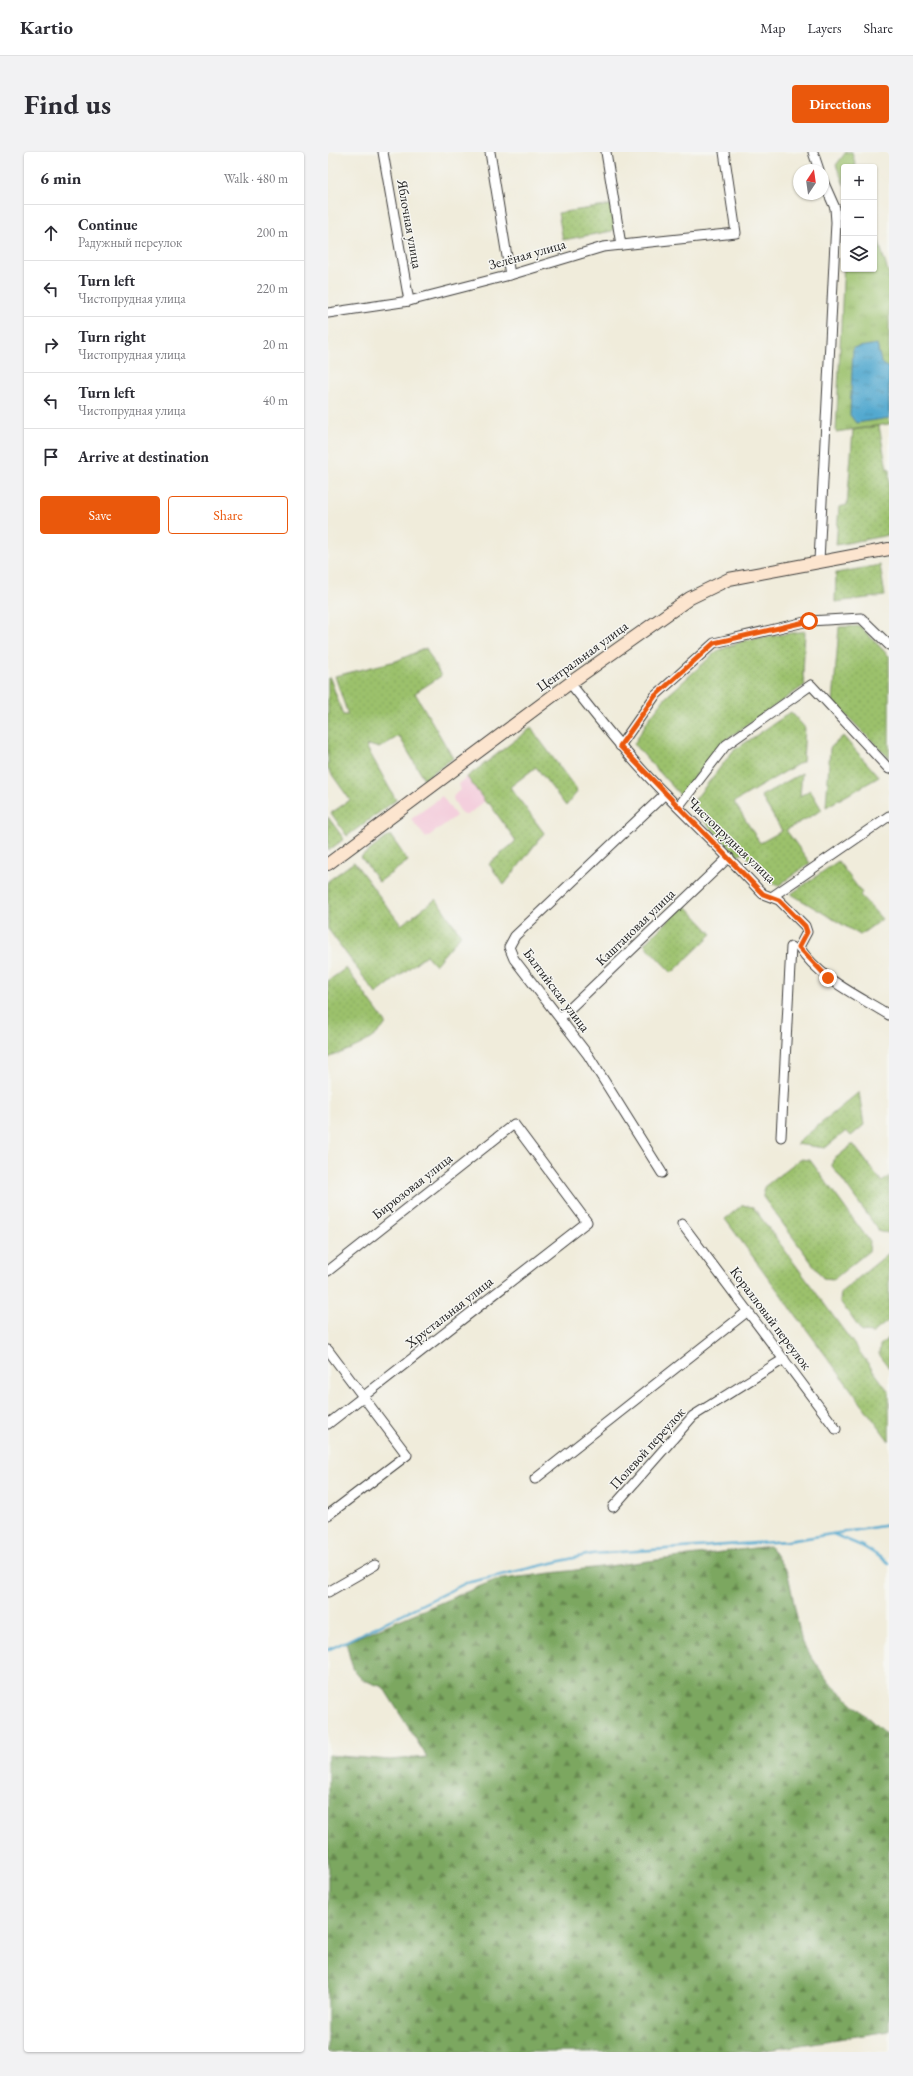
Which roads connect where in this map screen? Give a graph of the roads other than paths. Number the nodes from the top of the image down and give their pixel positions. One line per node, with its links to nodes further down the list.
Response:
1 (383, 152): 10 (street, Яблочная улица)
2 (490, 152): 9 (street)
3 (606, 152): 8 (street)
4 (724, 152): 8 (street, Зелёная улица)
5 (813, 152): 6 (street)
6 (817, 164)
7 (829, 194): 13 (street)
8 (620, 245): 9 (street, Зелёная улица)
9 (510, 275): 10 (street, Зелёная улица)
10 (409, 301): 11 (street, Зелёная улица)
11 (328, 313)
12 (889, 549): 13 (main road, Центральная улица)
13 (819, 561): 15 (main road, Центральная улица)
14 (889, 645): 16 (street)
15 (570, 683): 16 (street, Чистопрудная улица); 22 (main road, Центральная улица)
16 (620, 746): 18 (street, Чистопрудная улица)
17 (889, 769): 19 (street)
18 (665, 794): 19 (street, Чистопрудная улица); 26 (street, Балтийская улица)
19 (678, 807): 21 (street, Чистопрудная улица)
20 (889, 816): 23 (street)
21 (729, 857): 23 (street, Чистопрудная улица); 26 (street, Каштановая улица)
22 (328, 864)
23 (773, 896): 25 (street, Чистопрудная улица)
24 (791, 947): 27 (street)
25 (889, 1015)
26 (560, 1018): 28 (street, Балтийская улица)
27 (781, 1137)
28 (662, 1172)
29 (586, 1222): 31 (street, Бирюзовая улица); 35 (street, Хрустальная улица)
30 (682, 1224): 32 (street, Коралловый переулок)
31 (328, 1271)
32 (748, 1311): 34 (street, Коралловый переулок); 38 (street)
33 (328, 1350): 35 (street)
34 (784, 1359): 37 (street, Коралловый переулок); 39 (street, Полевой переулок)
35 (363, 1397): 36 (street, Хрустальная улица); 40 (street)
36 (328, 1424)
37 (836, 1429)
38 (535, 1479)
39 (613, 1507)
40 (328, 1515)
41 (375, 1565): 42 (street)
42 (328, 1592)

